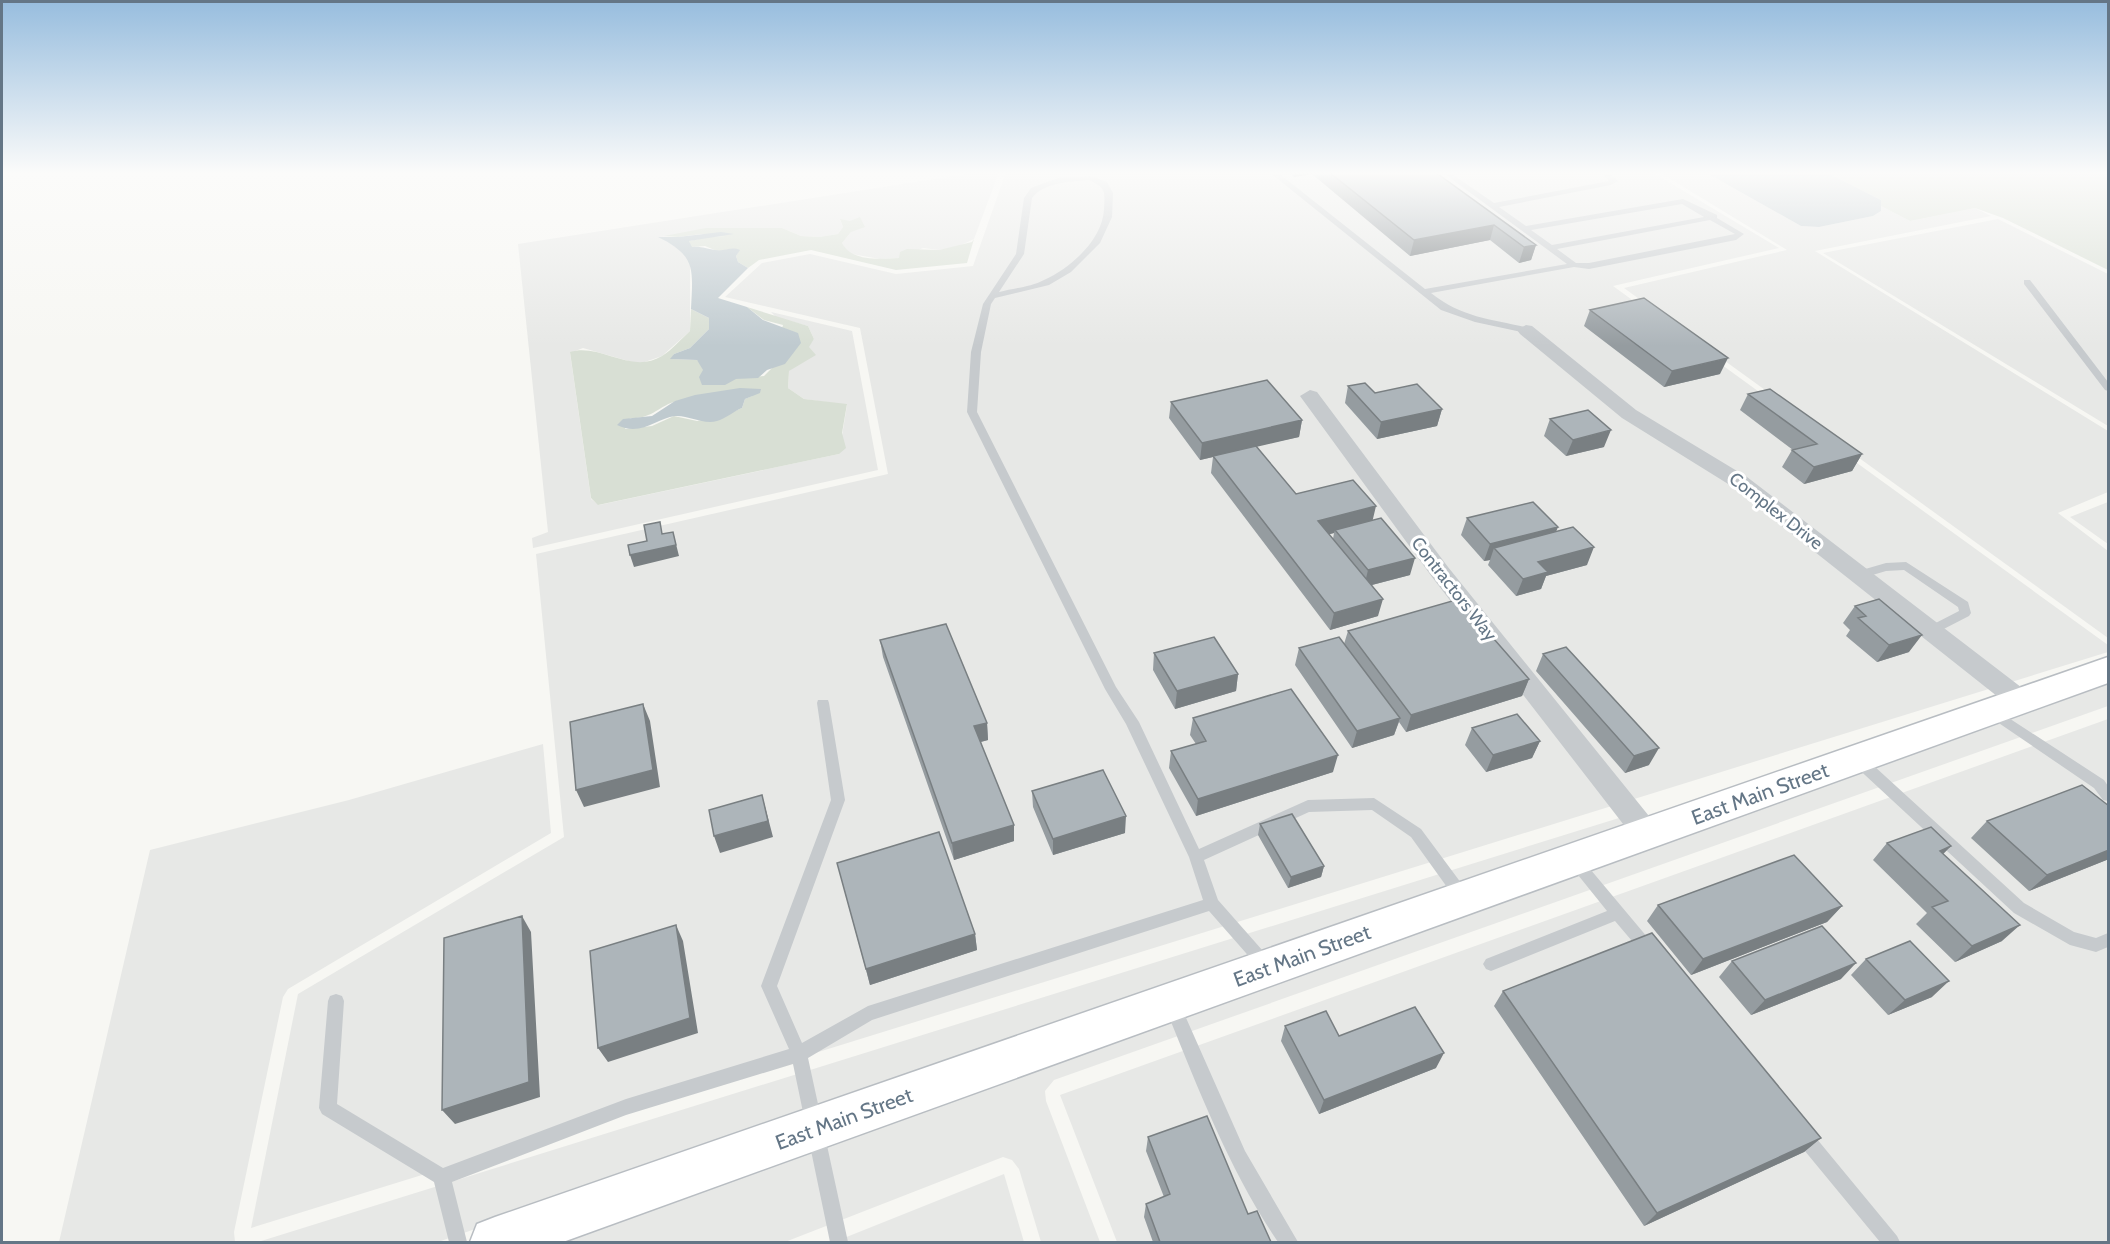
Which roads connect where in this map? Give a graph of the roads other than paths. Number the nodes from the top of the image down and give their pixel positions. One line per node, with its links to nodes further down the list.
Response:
1 (1025, 230): 11 (lane)
2 (1102, 230): 11 (lane)
3 (1346, 230): 10 (lane)
4 (1525, 230): 7 (lane)
5 (1645, 230): 7 (lane)
6 (1735, 230): 8 (lane)
7 (1550, 248): 8 (lane)
8 (1574, 265): 10 (lane)
9 (2027, 282): 13 (lane)
10 (1423, 292): 12 (lane)
11 (993, 296): 24 (lane)
12 (1526, 330): 15 (street, Complex Drive)
13 (2109, 388)
14 (1310, 396): 23 (street, Contractors Way)
15 (1859, 575): 16 (street, Complex Drive); 16 (lane)
16 (1930, 631): 19 (street, Complex Drive)
17 (2109, 670): 19 (main road, East Main Street)
18 (823, 704): 35 (lane)
19 (2006, 706): 20 (main road, East Main Street); 21 (lane)
20 (1857, 759): 23 (main road, East Main Street); 29 (lane)
21 (2104, 786): 22 (lane)
22 (2109, 796)
23 (1647, 834): 25 (main road, East Main Street)
24 (1196, 857): 26 (lane); 27 (lane)
25 (1574, 860): 26 (main road, East Main Street); 28 (lane)
26 (1464, 899): 32 (main road, East Main Street)
27 (1212, 904): 32 (lane); 35 (lane)
28 (1618, 913): 30 (lane); 31 (lane)
29 (2109, 940)
30 (1656, 959)
31 (1491, 964)
32 (1269, 968): 34 (main road, East Main Street)
33 (336, 1001): 38 (lane)
34 (1171, 1003): 37 (main road, East Main Street); 42 (lane)
35 (799, 1054): 37 (lane); 38 (lane)
36 (1793, 1124): 43 (lane)
37 (813, 1130): 40 (main road, East Main Street); 41 (lane)
38 (442, 1177): 39 (lane)
39 (458, 1242)
40 (495, 1242)
41 (839, 1242)
42 (1289, 1242)
43 (1891, 1242)

